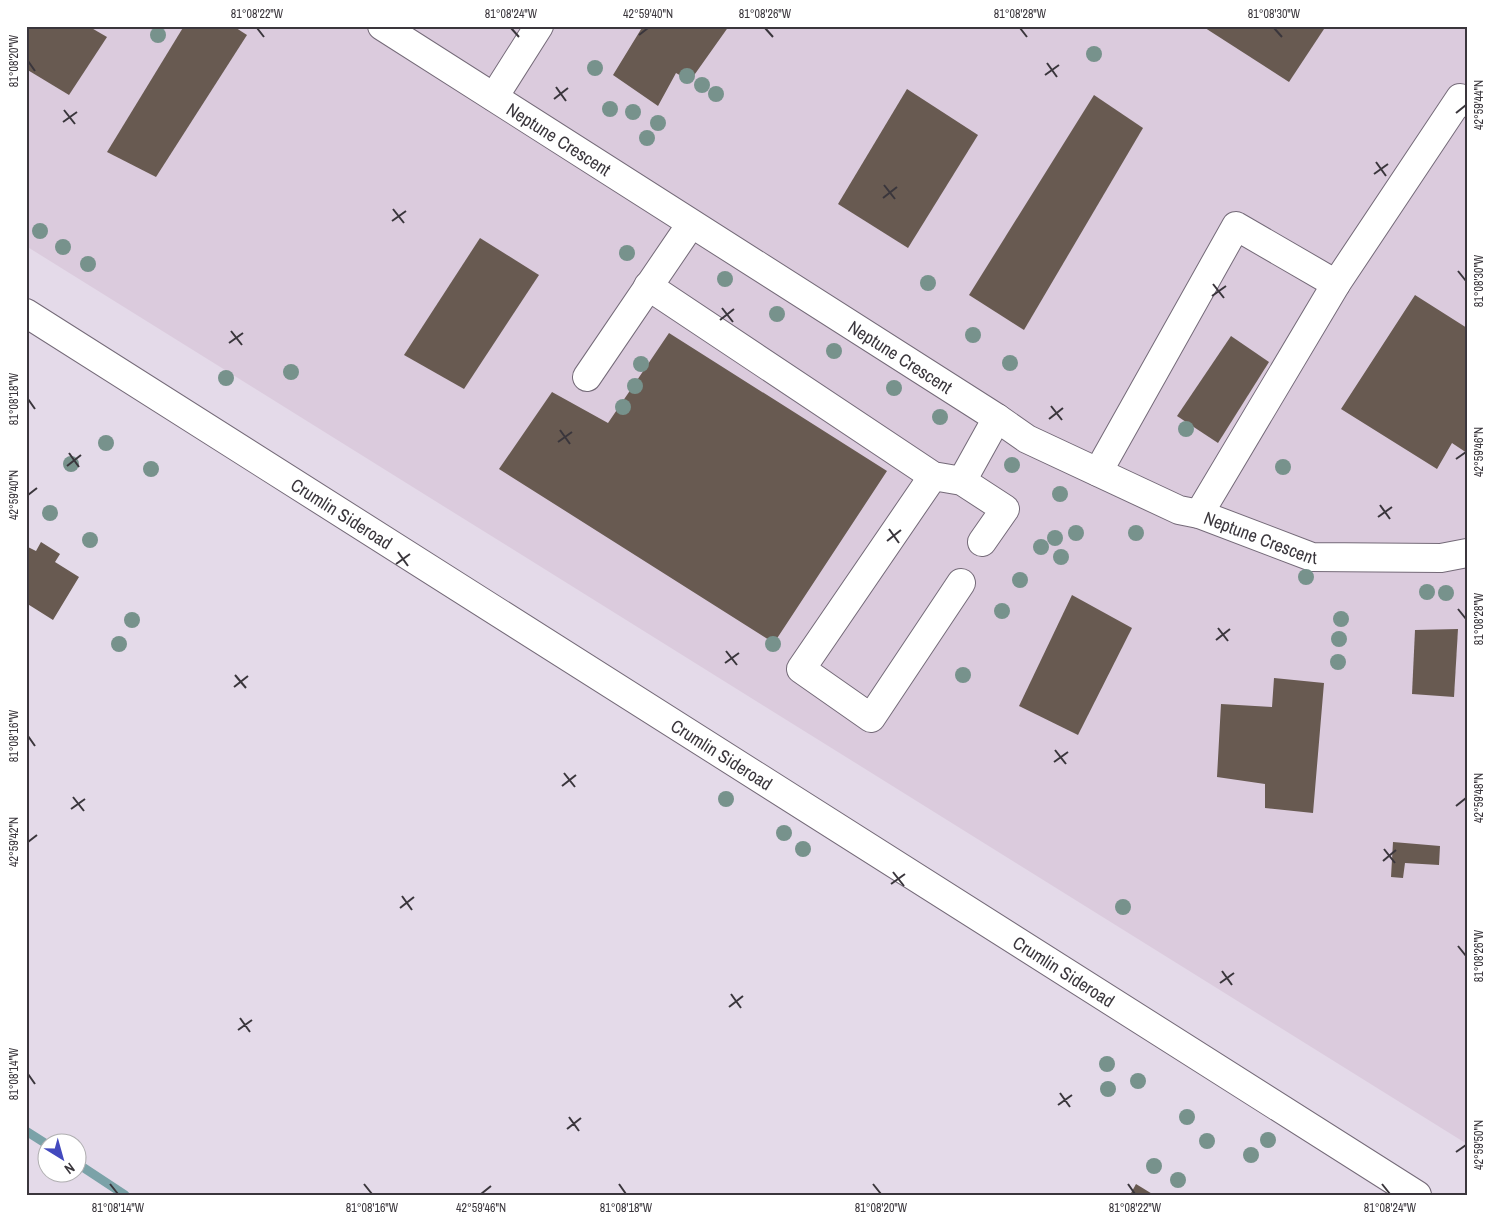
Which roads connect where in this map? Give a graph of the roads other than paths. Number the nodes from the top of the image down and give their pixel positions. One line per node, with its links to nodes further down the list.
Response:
1 (382, 26): 3 (street, Neptune Crescent)
2 (538, 26): 3 (street)
3 (494, 97): 5 (street, Neptune Crescent)
4 (1467, 103): 6 (street)
5 (691, 224): 7 (street); 10 (street, Neptune Crescent)
6 (1336, 284): 11 (street); 14 (street)
7 (648, 286): 9 (street); 12 (street)
8 (26, 314): 18 (street, Crumlin Sideroad)
9 (587, 377)
10 (997, 418): 11 (street, Neptune Crescent); 13 (street)
11 (1098, 472): 14 (street, Neptune Crescent)
12 (933, 476): 13 (street); 17 (street)
13 (962, 481): 15 (street)
14 (1199, 514): 16 (street, Neptune Crescent)
15 (982, 542)
16 (1467, 553)
17 (961, 583)
18 (1417, 1195)

